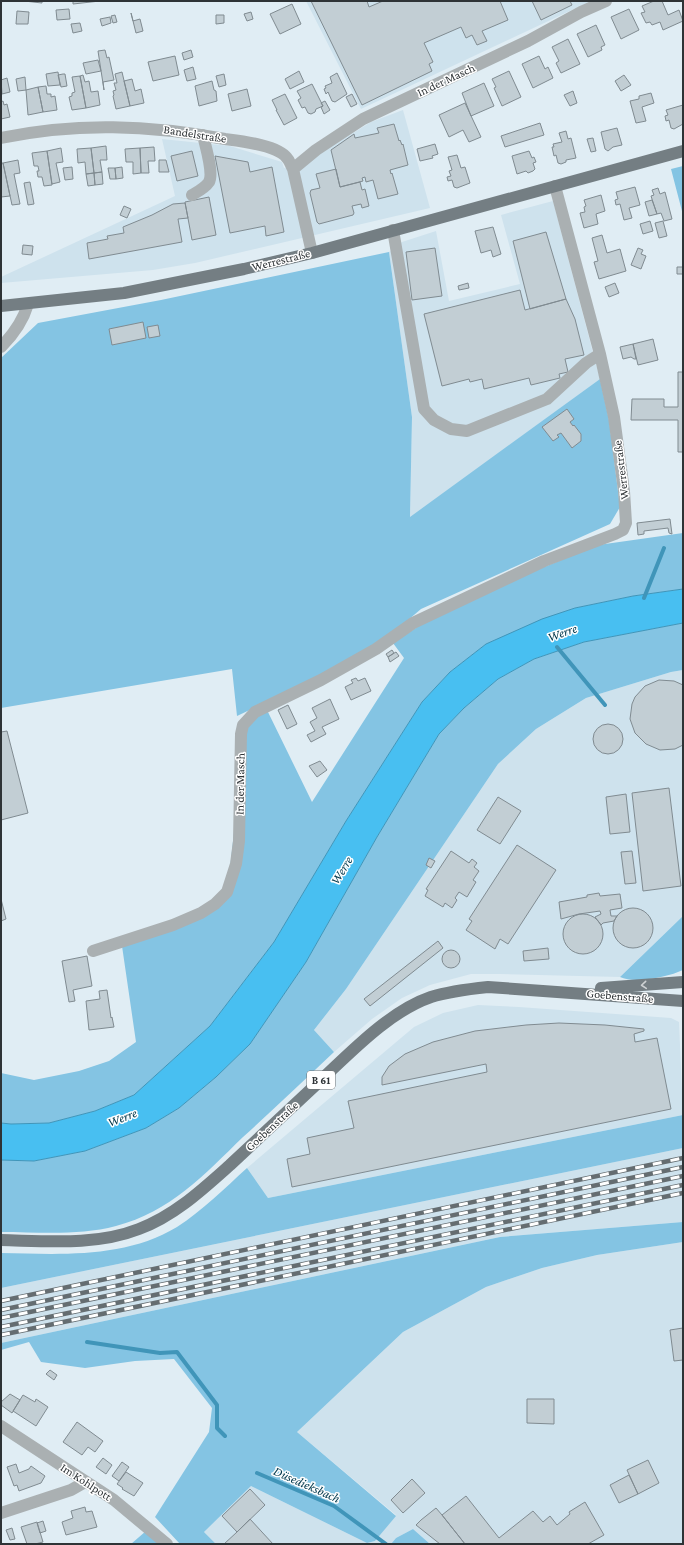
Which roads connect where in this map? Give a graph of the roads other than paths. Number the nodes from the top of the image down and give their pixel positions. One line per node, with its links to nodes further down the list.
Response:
1 (606, 1): 5 (street, In der Masch)
2 (203, 135): 3 (street, Bandelstraße); 5 (street, Bandelstraße); 7 (street)
3 (1, 138)
4 (683, 151): 6 (main road, Werrestraße)
5 (292, 169): 9 (street, Bandelstraße)
6 (555, 186): 8 (main road, Werrestraße); 13 (street, Werrestraße)
7 (192, 195)
8 (393, 230): 9 (main road, Werrestraße); 13 (street)
9 (312, 252): 10 (main road, Werrestraße)
10 (28, 304): 11 (main road, Werrestraße); 12 (street)
11 (1, 306)
12 (1, 347)
13 (600, 354): 14 (street, Werrestraße)
14 (413, 623): 15 (street, In der Masch)
15 (93, 951)
16 (683, 982): 17 (main road, Goebenstraße / B 61, one-way to 17)
17 (558, 991): 18 (main road, Goebenstraße / B 61); 19 (main road, Goebenstraße / B 61)
18 (683, 1001)
19 (1, 1240)
20 (1, 1426): 21 (street, Im Kohlpott)
21 (85, 1482): 22 (street); 23 (street, Im Kohlpott)
22 (1, 1512)
23 (166, 1544)

